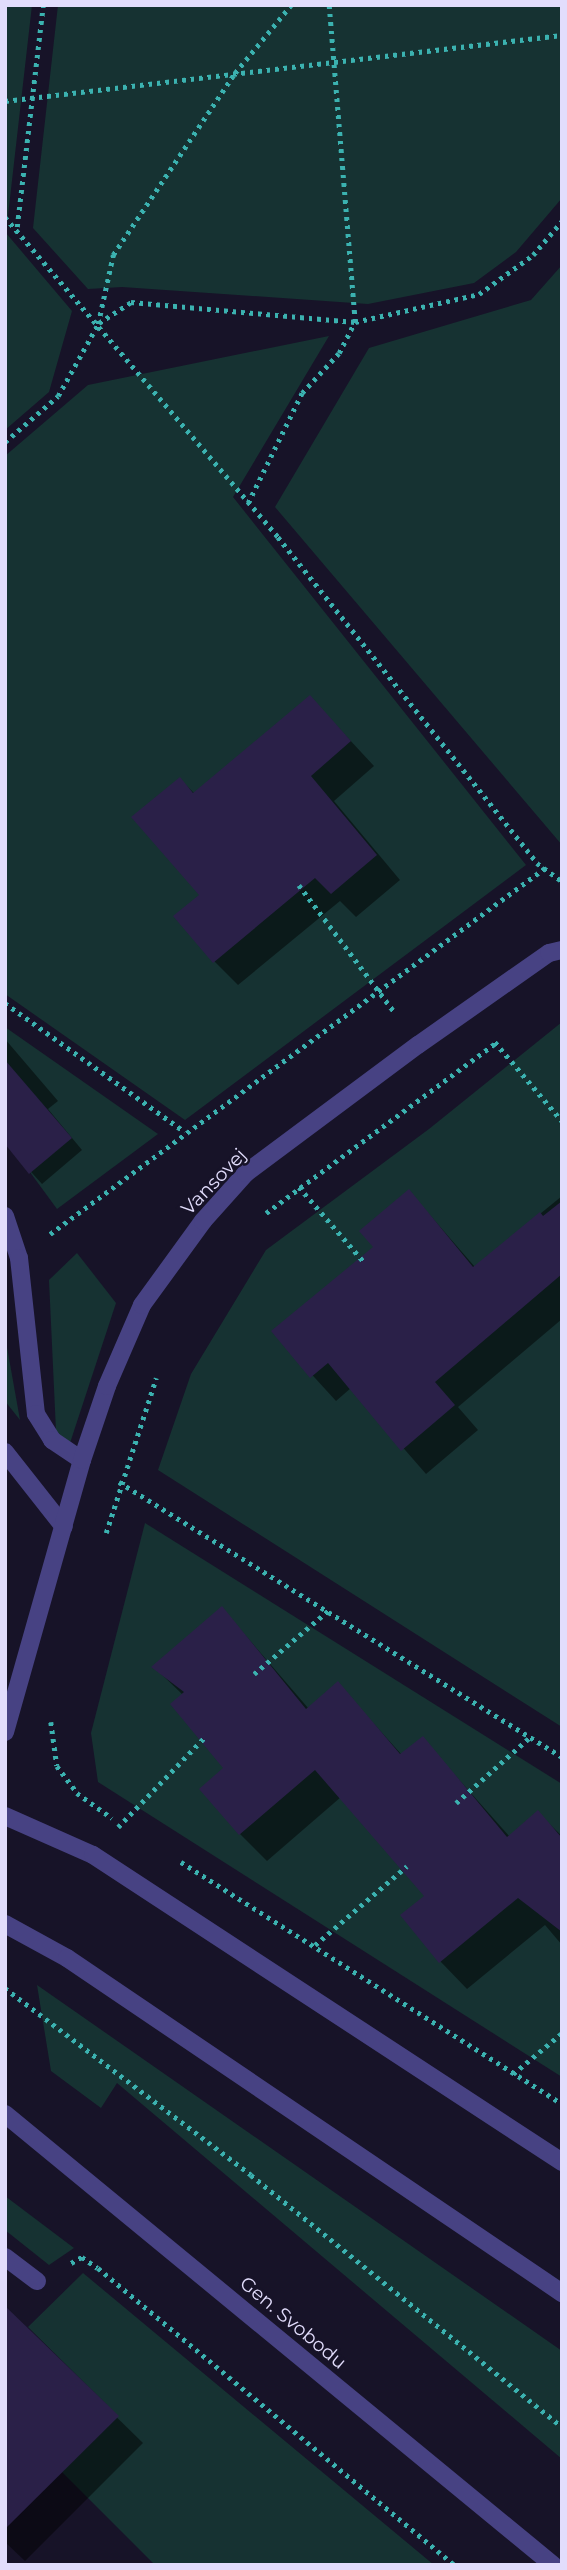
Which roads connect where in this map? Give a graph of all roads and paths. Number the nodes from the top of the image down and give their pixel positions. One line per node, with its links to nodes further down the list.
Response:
1 (43, 5): 8 (path)
2 (291, 5): 6 (path)
3 (328, 5): 5 (path)
4 (562, 35): 5 (path)
5 (333, 64): 6 (path); 12 (path)
6 (235, 73): 8 (path); 13 (path)
7 (5, 101): 8 (path)
8 (32, 101): 11 (path)
9 (5, 218): 11 (path)
10 (562, 221): 12 (path)
11 (17, 227): 13 (path)
12 (355, 322): 13 (path); 15 (path)
13 (98, 324): 14 (path); 15 (path)
14 (5, 442)
15 (248, 503): 16 (path)
16 (545, 868): 17 (path); 20 (path)
17 (562, 881)
18 (299, 885): 20 (path)
19 (562, 950): 22 (street, Vansovej)
20 (378, 989): 22 (path); 24 (path)
21 (5, 1003): 24 (path)
22 (418, 1045): 32 (street, Vansovej)
23 (562, 1121): 25 (path)
24 (186, 1132): 28 (path)
25 (299, 1187): 27 (path); 29 (path)
26 (5, 1216): 28 (street)
27 (257, 1220)
28 (19, 1258): 32 (street)
29 (363, 1261)
30 (158, 1374): 33 (path)
31 (5, 1452): 34 (street)
32 (82, 1460): 33 (path); 34 (street, Vansovej)
33 (121, 1483): 35 (path); 36 (path)
34 (65, 1527): 39 (street, Vansovej)
35 (101, 1547)
36 (329, 1610): 37 (path); 41 (path)
37 (254, 1674)
38 (52, 1714): 45 (path)
39 (5, 1732)
40 (205, 1737): 45 (path)
41 (530, 1737): 42 (path); 43 (path)
42 (562, 1756)
43 (456, 1803)
44 (5, 1816): 56 (street)
45 (121, 1824): 46 (path)
46 (132, 1831)
47 (178, 1860): 50 (path)
48 (407, 1866): 50 (path)
49 (5, 1924): 59 (street)
50 (315, 1945): 53 (path)
51 (5, 1988): 60 (path)
52 (562, 2033): 53 (path)
53 (513, 2074): 54 (path)
54 (562, 2104)
55 (5, 2114): 62 (street, Gen. Svobodu)
56 (562, 2162)
57 (5, 2257): 58 (street)
58 (37, 2281): 61 (path)
59 (562, 2292)
60 (562, 2427)
61 (455, 2565)
62 (553, 2565)

